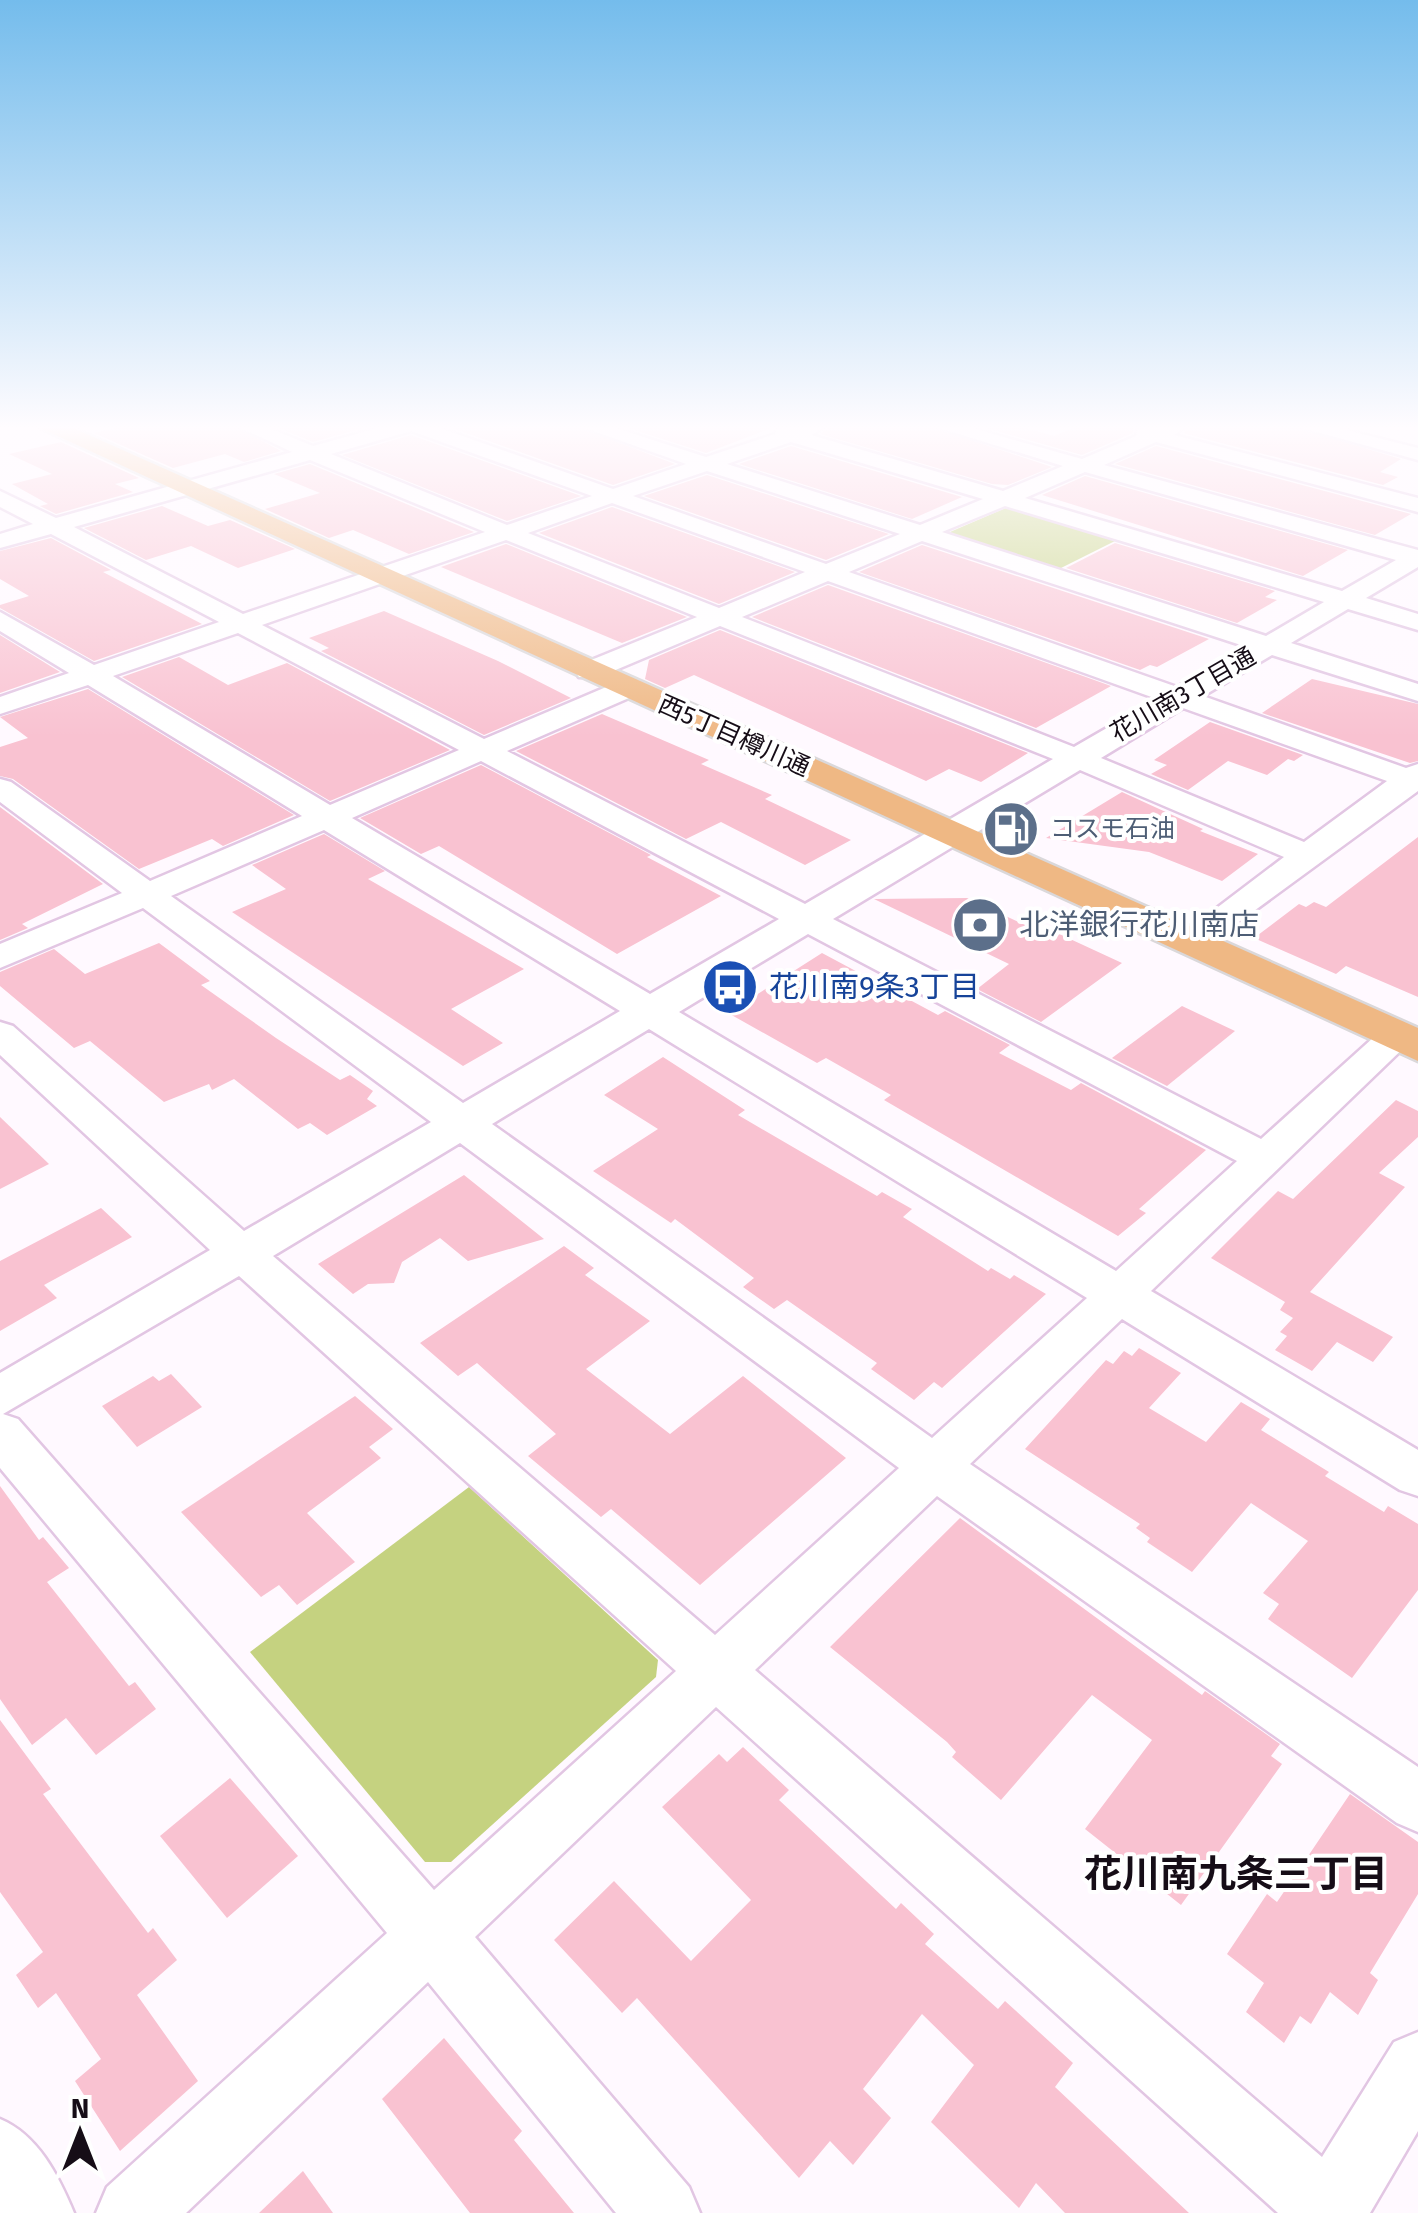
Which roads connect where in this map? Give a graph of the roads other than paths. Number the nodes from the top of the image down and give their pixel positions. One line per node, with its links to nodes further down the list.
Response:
1 (39, 530): 13 (street)
2 (62, 530): 21 (street)
3 (278, 530): 16 (main road, 西5丁目樽川通)
4 (506, 530): 11 (street)
5 (515, 530): 11 (street)
6 (707, 530): 15 (street)
7 (912, 530): 12 (street)
8 (927, 530): 12 (street)
9 (1115, 530): 17 (street)
10 (1316, 530): 14 (street)
11 (510, 532): 16 (street); 18 (street)
12 (920, 533): 15 (street); 22 (street)
13 (0, 541)
14 (1417, 558): 17 (street, 花川南3丁目通)
15 (824, 573): 18 (street); 27 (street)
16 (380, 576): 21 (street); 23 (main road, 西5丁目樽川通)
17 (1344, 600): 20 (street); 22 (street, 花川南3丁目通)
18 (718, 617): 23 (street); 30 (street)
19 (0, 620): 24 (street)
20 (1418, 622)
21 (240, 624): 24 (street); 29 (street)
22 (1265, 647): 26 (street); 27 (street, 花川南3丁目通)
23 (589, 670): 25 (main road, 西5丁目樽川通)
24 (92, 675): 28 (street); 33 (street)
25 (628, 688): 29 (street); 34 (main road, 西5丁目樽川通)
26 (1418, 693)
27 (1176, 699): 30 (street, 花川南3丁目通); 31 (street)
28 (0, 706)
29 (482, 751): 33 (street); 37 (street)
30 (1078, 756): 34 (street, 花川南3丁目通); 35 (street)
31 (1416, 778): 35 (street)
32 (0, 788): 36 (street)
33 (323, 816): 36 (street); 40 (street)
34 (947, 832): 37 (street, 花川南3丁目通); 38 (main road, 西5丁目樽川通)
35 (1308, 855): 38 (street)
36 (144, 892): 39 (street); 43 (street)
37 (801, 919): 40 (street, 花川南3丁目通); 44 (street)
38 (1190, 942): 42 (main road, 西5丁目樽川通)
39 (0, 956)
40 (645, 1012): 43 (street, 花川南3丁目通); 46 (street)
41 (0, 1034): 45 (street)
42 (1407, 1041): 44 (street)
43 (462, 1121): 45 (street, 花川南3丁目通); 49 (street)
44 (1266, 1159): 46 (street)
45 (241, 1252): 47 (street, 花川南3丁目通); 51 (street)
46 (1121, 1294): 49 (street); 50 (street)
47 (0, 1396)
48 (0, 1433): 53 (street)
49 (934, 1467): 51 (street); 52 (street)
50 (1418, 1474)
51 (718, 1668): 53 (street); 56 (street)
52 (1418, 1802)
53 (431, 1935): 58 (street); 59 (street)
54 (1418, 2066): 56 (street)
55 (0, 2155): 57 (street)
56 (1331, 2212)
57 (37, 2213)
58 (133, 2213)
59 (663, 2213)

